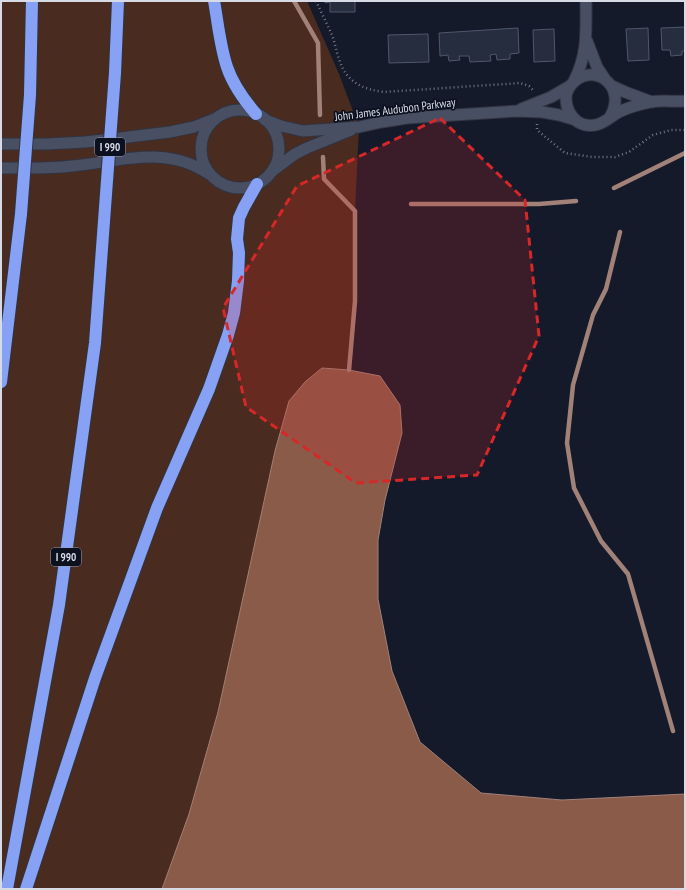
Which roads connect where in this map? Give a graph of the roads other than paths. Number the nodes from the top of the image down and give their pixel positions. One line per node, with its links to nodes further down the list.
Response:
1 (32, 1): 21 (highway, bridge)
2 (118, 1): 22 (highway, I 990, bridge)
3 (214, 1): 11 (highway)
4 (586, 1): 5 (street)
5 (586, 38): 6 (street); 7 (street)
6 (572, 83): 7 (street); 10 (street); 14 (street)
7 (609, 83): 9 (street); 12 (street)
8 (685, 101): 9 (street)
9 (652, 102): 12 (street)
10 (517, 111): 14 (street, John James Audubon Parkway); 15 (street, John James Audubon Parkway)
11 (261, 117): 13 (street); 15 (street, John James Audubon Parkway); 18 (street)
12 (610, 117): 14 (street)
13 (216, 118): 16 (street); 19 (street)
14 (576, 120)
15 (359, 127): 18 (street)
16 (1, 144)
17 (1, 168): 19 (street)
18 (272, 170): 20 (street)
19 (211, 176): 20 (street)
20 (257, 184): 23 (highway)
21 (1, 382)
22 (6, 889)
23 (26, 889)

